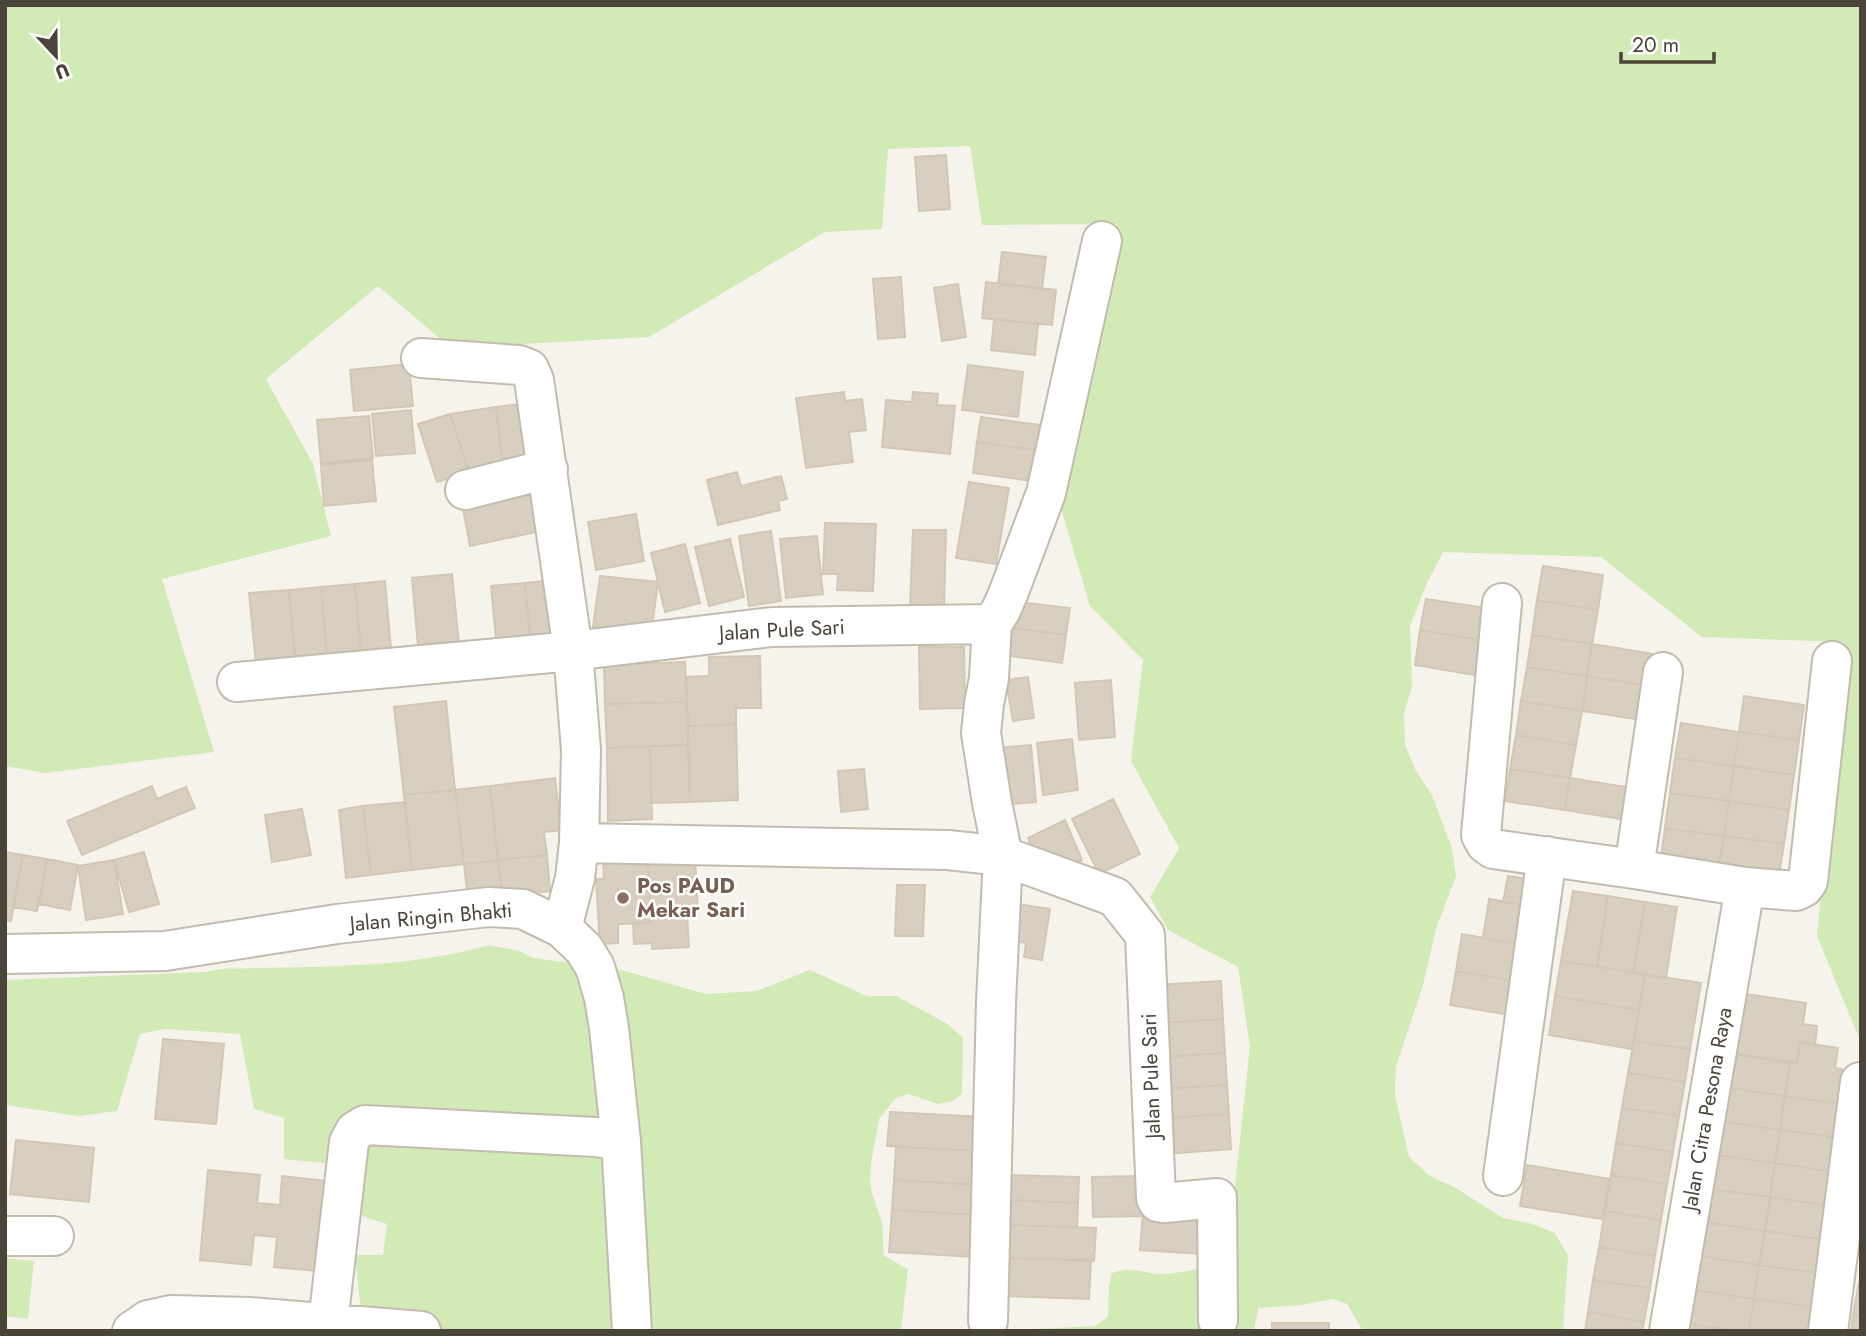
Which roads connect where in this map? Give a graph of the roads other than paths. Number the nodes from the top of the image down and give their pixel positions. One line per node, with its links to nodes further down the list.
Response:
1 (1101, 241): 6 (street)
2 (421, 358): 3 (street)
3 (548, 469): 4 (street); 7 (street)
4 (465, 490)
5 (1502, 603): 13 (street)
6 (992, 624): 7 (street, Jalan Pule Sari); 12 (street)
7 (573, 650): 10 (street, Jalan Pule Sari); 11 (street)
8 (1832, 661): 15 (street)
9 (1663, 672): 14 (street)
10 (237, 682)
11 (579, 843): 12 (street, Jalan Pule Sari); 16 (street)
12 (1003, 856): 23 (street, Jalan Pule Sari); 24 (street)
13 (1547, 856): 14 (street); 20 (street)
14 (1634, 869): 15 (street)
15 (1745, 887): 29 (street, Jalan Citra Pesona Raya)
16 (562, 928): 17 (street, Jalan Ringin Bhakti); 19 (street, Jalan Ringin Bhakti)
17 (5, 954)
18 (1860, 1082): 30 (street)
19 (621, 1140): 25 (street); 28 (street, Jalan Ringin Bhakti)
20 (1503, 1176)
21 (5, 1236): 22 (street)
22 (54, 1236)
23 (1218, 1320)
24 (988, 1321)
25 (328, 1323): 26 (street); 27 (street)
26 (132, 1331)
27 (421, 1331)
28 (632, 1331)
29 (1670, 1331)
30 (1828, 1331)

